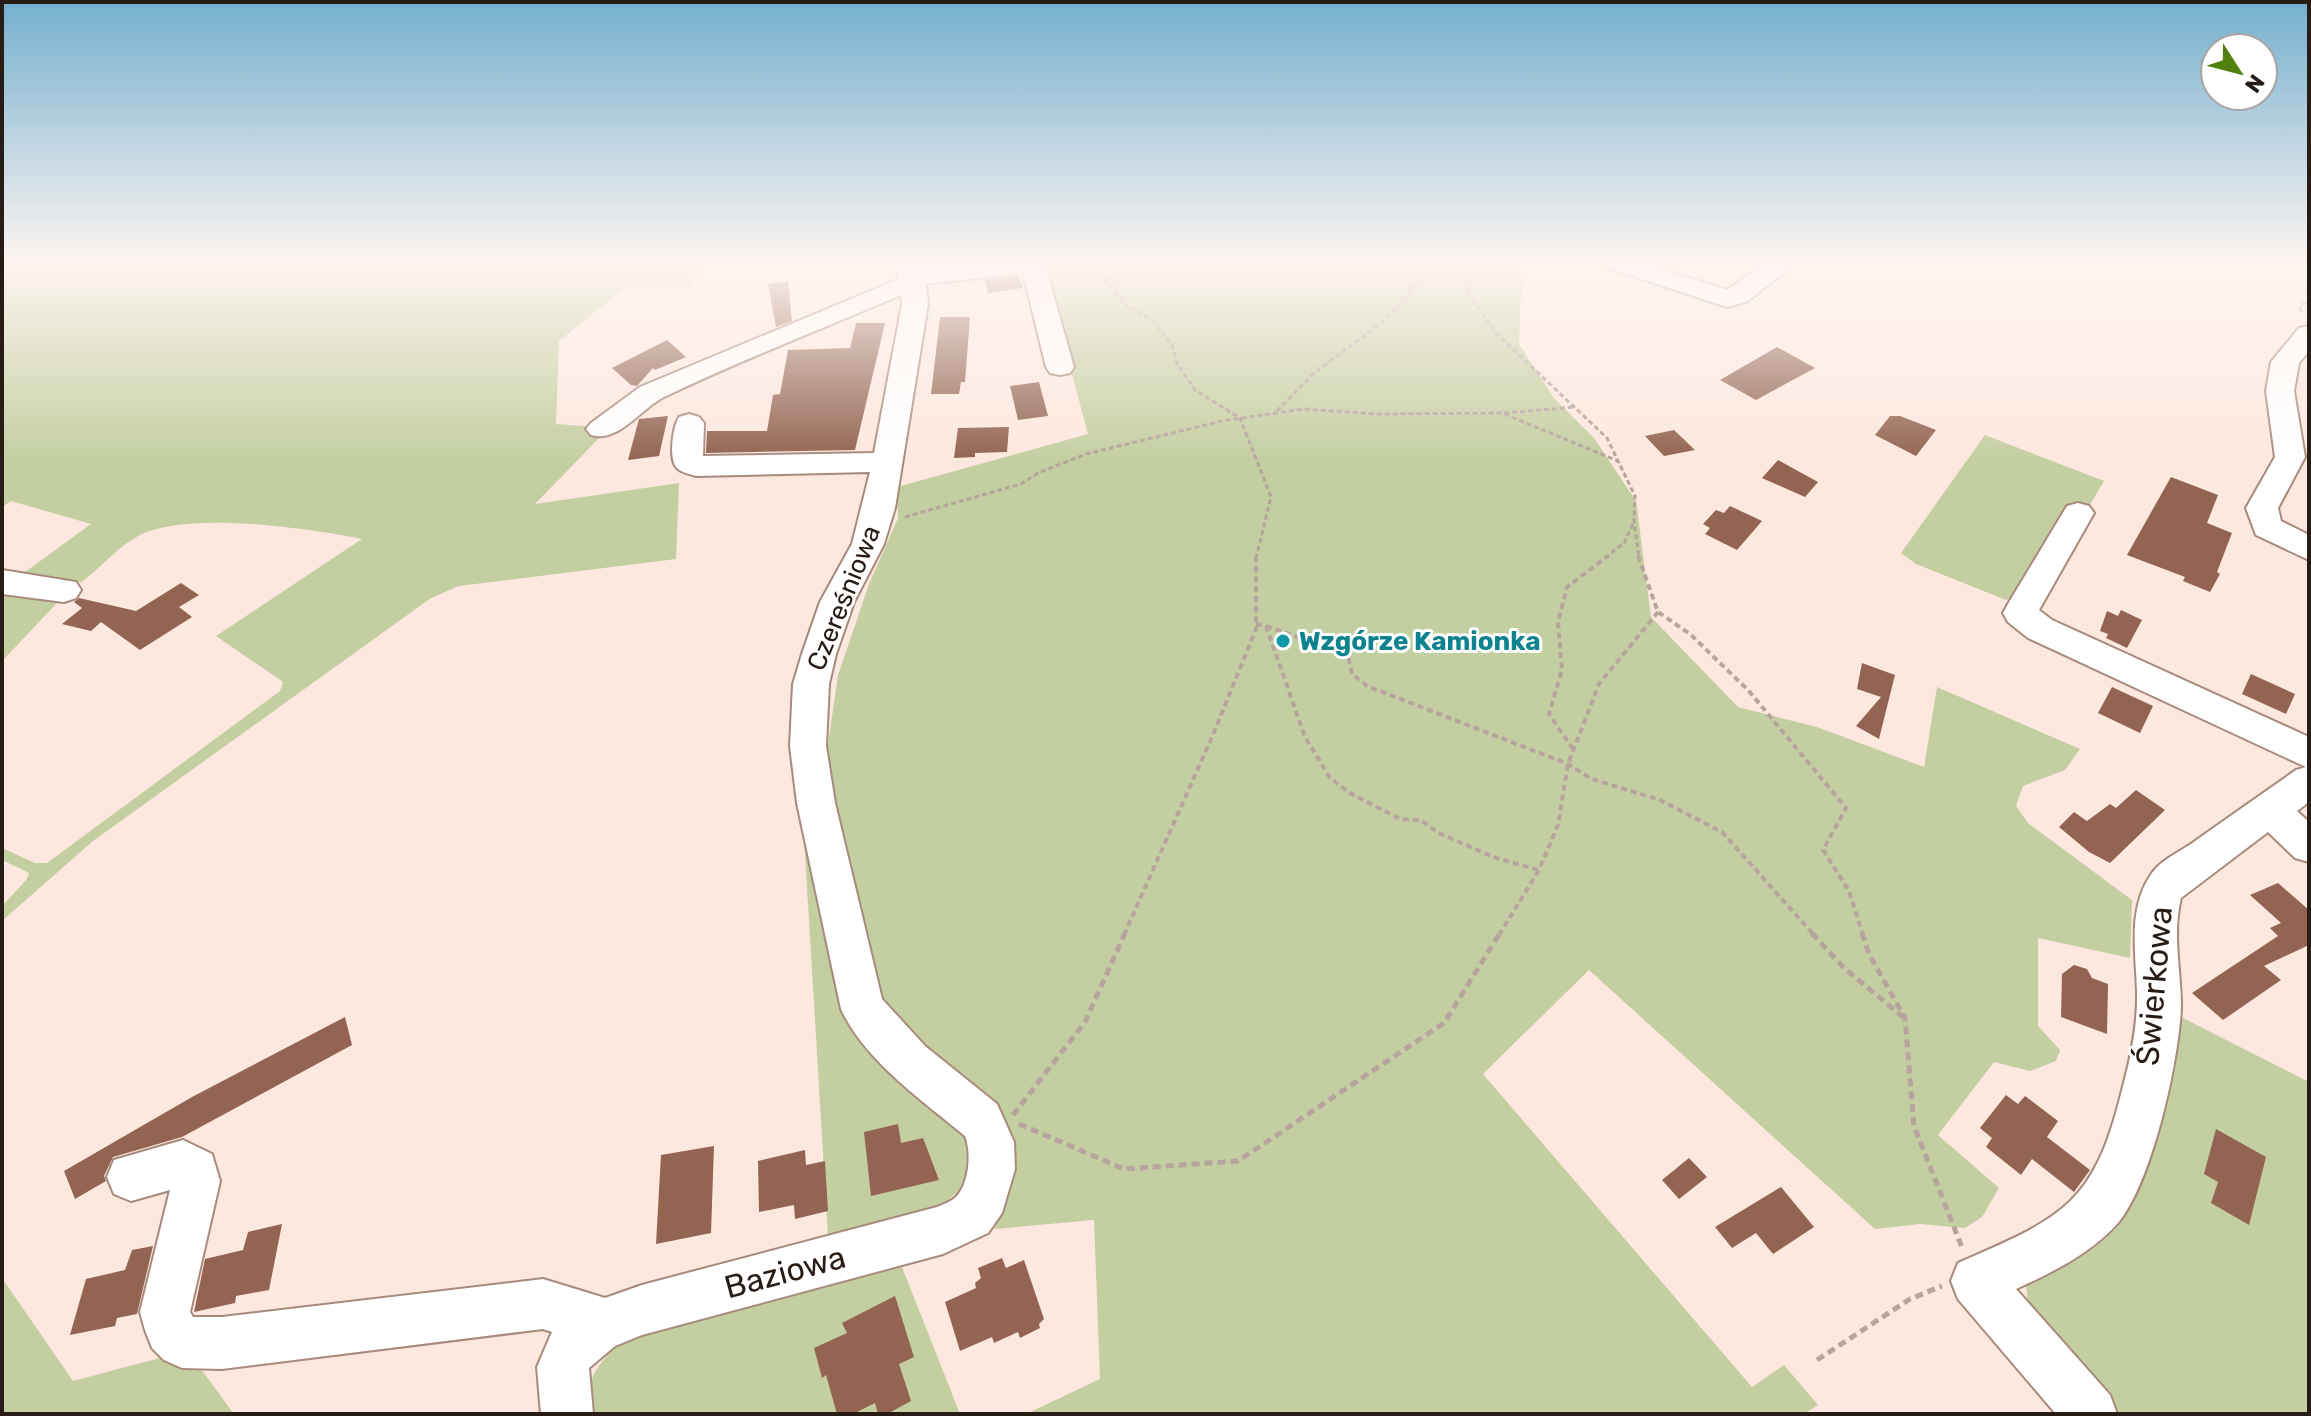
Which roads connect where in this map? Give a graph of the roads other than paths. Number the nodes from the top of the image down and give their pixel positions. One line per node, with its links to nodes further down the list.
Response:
1 (801, 328): 7 (street)
2 (911, 328): 9 (street, Czereśniowa)
3 (1050, 328): 5 (street)
4 (2302, 328): 8 (street)
5 (1060, 367)
6 (689, 423): 9 (street)
7 (601, 429)
8 (2300, 461): 11 (street)
9 (887, 462): 18 (street, Czereśniowa)
10 (2078, 513): 14 (street)
11 (2309, 549)
12 (2, 582): 13 (street)
13 (64, 590)
14 (2309, 753)
15 (2309, 781): 16 (street, Świerkowa)
16 (2269, 809): 17 (street); 22 (street, Świerkowa)
17 (2309, 846)
18 (995, 1120): 20 (street, Baziowa)
19 (131, 1177): 20 (street)
20 (604, 1323): 21 (street, Baziowa)
21 (567, 1414)
22 (2091, 1414)

